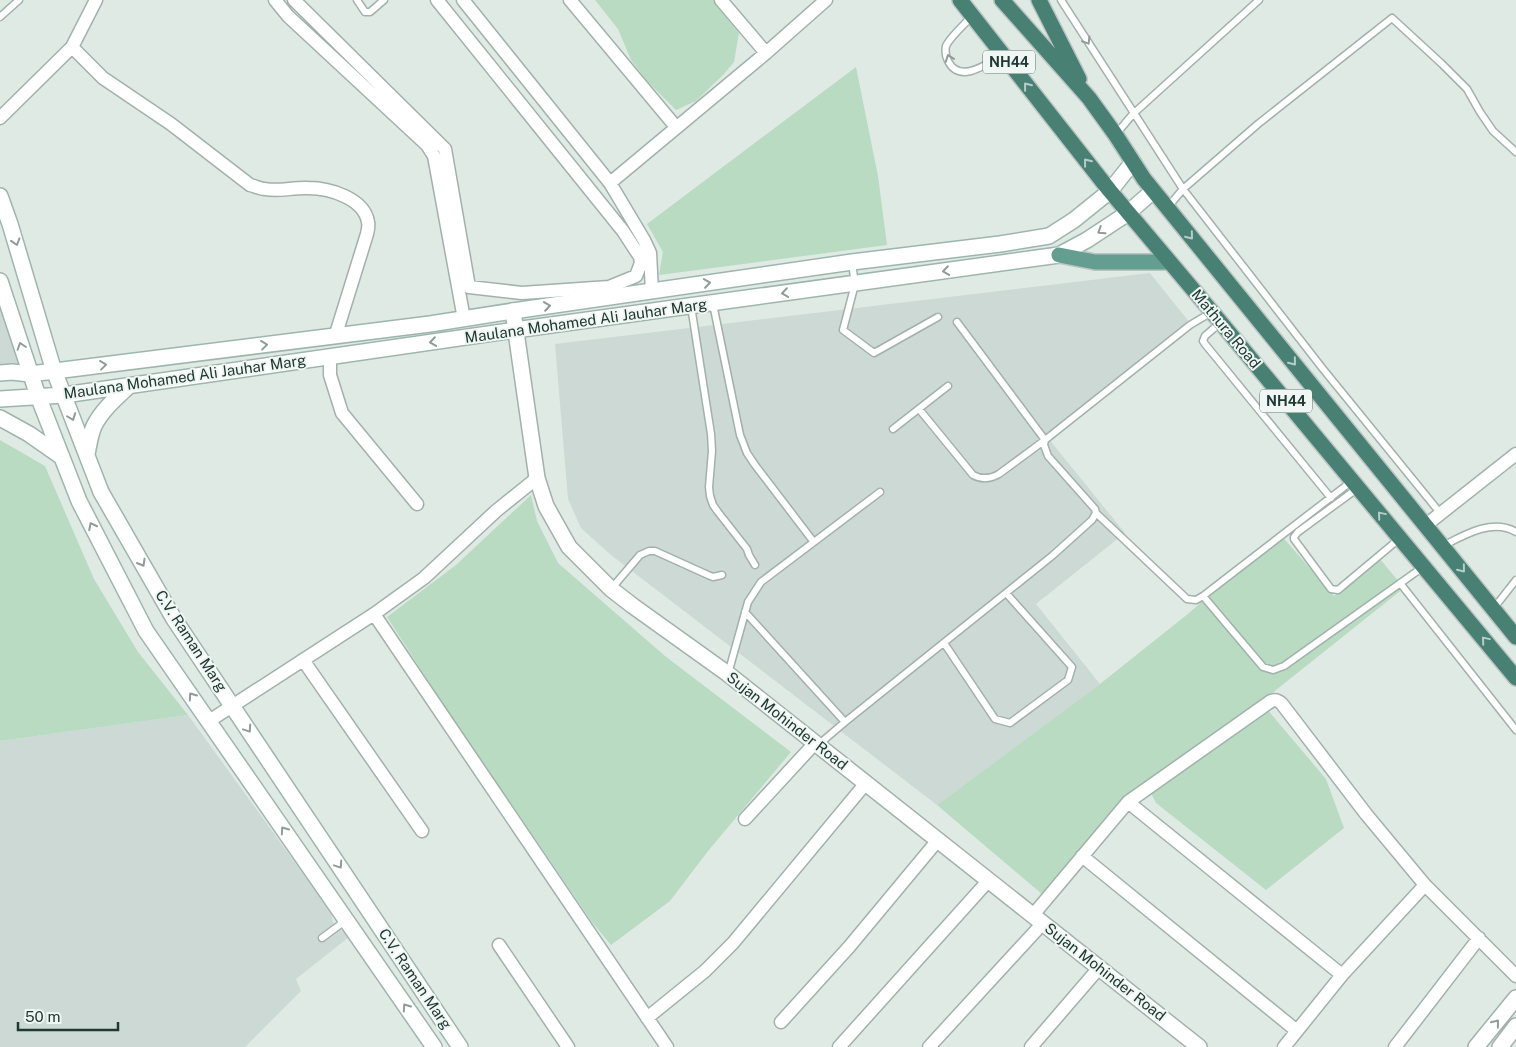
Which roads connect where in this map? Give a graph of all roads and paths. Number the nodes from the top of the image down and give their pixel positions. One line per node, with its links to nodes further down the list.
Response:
1 (19, 0): 18 (lane)
2 (96, 0): 19 (street)
3 (274, 0): 47 (street)
4 (294, 0): 7 (street)
5 (357, 0): 6 (lane)
6 (384, 0)
7 (437, 0)
8 (463, 0): 29 (street)
9 (570, 0): 25 (street)
10 (721, 0): 20 (street)
11 (960, 0): 17 (highway, Mathura Road / NH44)
12 (1002, 0): 22 (highway, Mathura Road / NH44)
13 (1039, 0): 22 (highway)
14 (1061, 0): 23 (lane, one-way to 23)
15 (1259, 0): 23 (lane)
16 (820, 2): 20 (street)
17 (972, 16): 21 (highway, Mathura Road / NH44); 21 (lane, one-way to 17)
18 (0, 17)
19 (72, 47): 24 (street); 50 (street)
20 (766, 53): 25 (street)
21 (1003, 55): 32 (highway, Mathura Road / NH44, one-way to 21)
22 (1089, 98): 26 (highway, Mathura Road / NH44)
23 (1133, 114): 26 (lane); 30 (lane)
24 (0, 118)
25 (676, 127): 29 (street)
26 (1115, 134): 28 (highway, Mathura Road / NH44)
27 (1516, 152): 30 (lane)
28 (1133, 162): 31 (highway, Mathura Road / NH44); 32 (main road, Maulana Mohamed Ali Jauhar Marg)
29 (610, 183): 41 (street)
30 (1183, 189): 34 (lane); 73 (lane)
31 (1153, 190): 34 (highway, Mathura Road / NH44); 35 (main road, Maulana Mohamed Ali Jauhar Marg)
32 (1110, 192): 35 (highway, Mathura Road / NH44); 37 (main road, Maulana Mohamed Ali Jauhar Marg)
33 (0, 196): 52 (main road, C.V. Raman Marg, one-way to 52)
34 (1167, 208): 74 (highway, Mathura Road / NH44, one-way to 74)
35 (1128, 213): 36 (main road, Maulana Mohamed Ali Jauhar Marg, one-way to 36); 38 (highway, Mathura Road / NH44)
36 (1059, 255): 38 (main road); 40 (main road, Maulana Mohamed Ali Jauhar Marg, one-way to 40)
37 (852, 262): 40 (lane); 41 (main road, Maulana Mohamed Ali Jauhar Marg, one-way to 37)
38 (1169, 262): 46 (highway, Mathura Road / NH44)
39 (0, 281): 54 (main road, C.V. Raman Marg, one-way to 39)
40 (855, 284): 42 (main road, Maulana Mohamed Ali Jauhar Marg, one-way to 42); 45 (lane)
41 (652, 291): 44 (main road, Maulana Mohamed Ali Jauhar Marg, one-way to 41)
42 (713, 303): 43 (main road, Maulana Mohamed Ali Jauhar Marg); 77 (lane)
43 (691, 306): 49 (main road, Maulana Mohamed Ali Jauhar Marg); 79 (lane)
44 (513, 311): 47 (main road, Maulana Mohamed Ali Jauhar Marg); 49 (main road, Sujan Mohinder Road)
45 (938, 317)
46 (1216, 317): 63 (lane); 68 (highway, Mathura Road / NH44); 70 (lane)
47 (464, 319): 50 (main road, Maulana Mohamed Ali Jauhar Marg)
48 (957, 322): 63 (lane)
49 (515, 330): 51 (main road, Maulana Mohamed Ali Jauhar Marg, one-way to 51); 67 (main road, Sujan Mohinder Road)
50 (334, 336): 52 (main road, Maulana Mohamed Ali Jauhar Marg, one-way to 50)
51 (330, 357): 55 (main road, Maulana Mohamed Ali Jauhar Marg); 71 (street)
52 (55, 372): 54 (main road, Maulana Mohamed Ali Jauhar Marg); 57 (main road, C.V. Raman Marg)
53 (0, 373): 54 (main road, Maulana Mohamed Ali Jauhar Marg)
54 (30, 374): 58 (main road, C.V. Raman Marg)
55 (128, 386): 57 (main road, Maulana Mohamed Ali Jauhar Marg); 64 (main road)
56 (948, 386): 60 (lane)
57 (64, 395): 58 (main road, Maulana Mohamed Ali Jauhar Marg); 64 (main road, C.V. Raman Marg, one-way to 64)
58 (38, 396): 59 (main road, Maulana Mohamed Ali Jauhar Marg); 66 (main road, C.V. Raman Marg)
59 (0, 399)
60 (919, 409): 62 (lane); 63 (lane)
61 (0, 418): 66 (main road)
62 (893, 429)
63 (1045, 440): 72 (lane)
64 (87, 454): 95 (main road, C.V. Raman Marg, one-way to 95)
65 (1516, 454): 73 (street)
66 (62, 457): 96 (main road, C.V. Raman Marg, one-way to 66)
67 (537, 478): 84 (main road, Sujan Mohinder Road); 89 (street)
68 (1355, 484): 70 (lane); 76 (highway, Mathura Road / NH44, one-way to 68); 76 (lane)
69 (880, 492): 77 (lane)
70 (1331, 498): 86 (lane)
71 (417, 504)
72 (1096, 513): 85 (lane); 86 (lane)
73 (1441, 514): 74 (street)
74 (1426, 526): 78 (highway, Mathura Road / NH44)
75 (1516, 532): 78 (lane)
76 (1400, 538): 80 (highway, Mathura Road / NH44)
77 (813, 542): 88 (lane)
78 (1443, 546): 87 (highway, Mathura Road / NH44, one-way to 87)
79 (755, 565)
80 (1424, 566): 83 (lane); 94 (highway, Mathura Road / NH44, one-way to 80)
81 (722, 575): 84 (lane)
82 (1516, 580): 87 (lane)
83 (1400, 583): 86 (lane); 98 (lane)
84 (611, 589): 93 (main road, Sujan Mohinder Road)
85 (1006, 593): 91 (lane); 91 (lane)
86 (1203, 596)
87 (1493, 609): 90 (highway, Mathura Road / NH44)
88 (745, 612): 93 (lane); 97 (lane)
89 (374, 614): 92 (street); 117 (street)
90 (1516, 637)
91 (944, 643): 97 (lane)
92 (303, 660): 95 (street); 103 (street)
93 (728, 674): 99 (main road, Sujan Mohinder Road)
94 (1516, 678)
95 (232, 706): 96 (street); 122 (main road, C.V. Raman Marg, one-way to 122)
96 (209, 721): 109 (main road, C.V. Raman Marg, one-way to 96)
97 (845, 722): 99 (lane)
98 (1516, 730)
99 (817, 744): 100 (main road, Sujan Mohinder Road); 102 (street)
100 (866, 783): 104 (main road, Sujan Mohinder Road); 117 (street)
101 (1128, 802): 105 (street); 107 (street); 114 (street)
102 (745, 819)
103 (422, 831)
104 (938, 840): 106 (main road, Sujan Mohinder Road); 118 (street)
105 (1082, 856): 108 (street); 120 (street)
106 (988, 880): 108 (main road, Sujan Mohinder Road); 125 (street)
107 (1425, 885): 111 (street); 114 (street)
108 (1038, 919): 113 (main road, Sujan Mohinder Road); 126 (street)
109 (346, 921): 110 (lane); 121 (main road, C.V. Raman Marg, one-way to 109)
110 (322, 938)
111 (1478, 938): 115 (street); 130 (street)
112 (499, 945): 123 (street)
113 (1099, 968): 127 (street); 128 (main road, Sujan Mohinder Road)
114 (1342, 976): 120 (street)
115 (1516, 976)
116 (1516, 998): 131 (main road, one-way to 116)
117 (647, 1018): 124 (street)
118 (782, 1022)
119 (1516, 1026): 132 (main road)
120 (1297, 1031): 129 (street)
121 (434, 1047)
122 (460, 1047)
123 (568, 1047)
124 (667, 1047)
125 (839, 1047)
126 (929, 1047)
127 (1031, 1047)
128 (1199, 1047)
129 (1284, 1047)
130 (1395, 1047)
131 (1476, 1047)
132 (1500, 1047)

